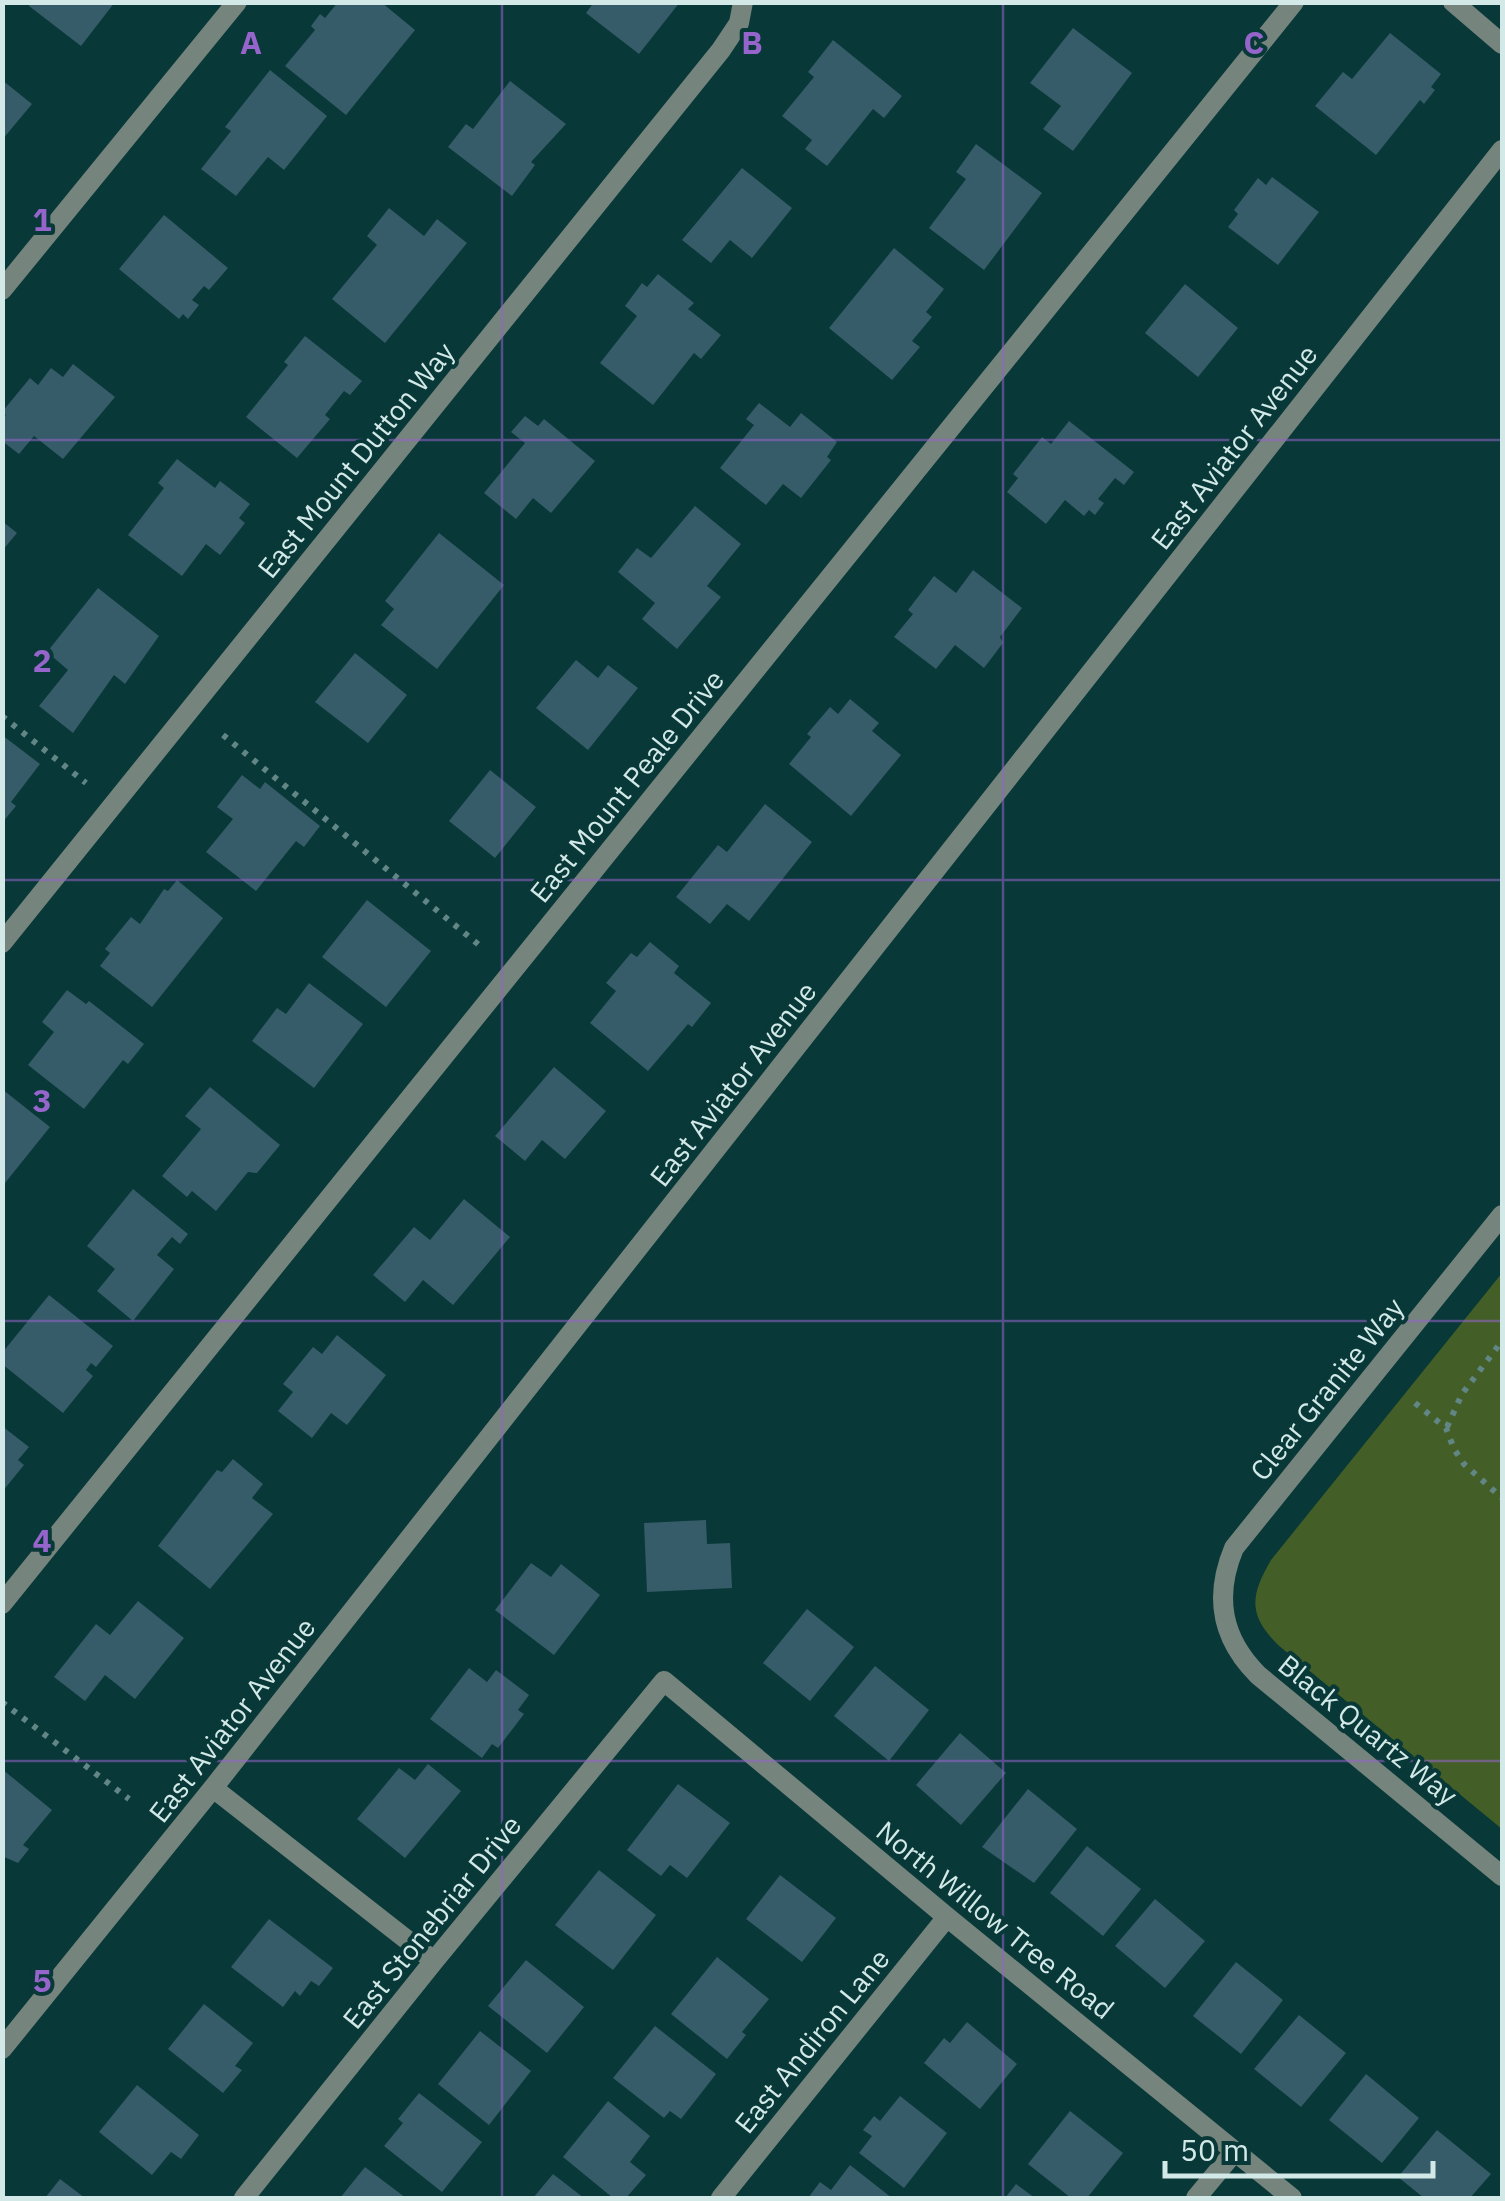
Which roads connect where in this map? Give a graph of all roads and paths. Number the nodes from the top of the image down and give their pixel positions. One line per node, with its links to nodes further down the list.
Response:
1 (237, 2): 7 (street)
2 (1294, 2): 18 (street, East Mount Peale Drive)
3 (1453, 2): 5 (street)
4 (744, 5): 11 (street, East Mount Dutton Way)
5 (1502, 44)
6 (1502, 150): 22 (street, East Aviator Avenue)
7 (2, 290)
8 (2, 716): 10 (path)
9 (223, 735): 12 (path)
10 (86, 783)
11 (2, 943)
12 (484, 949)
13 (1502, 1215): 19 (street, Clear Granite Way)
14 (1502, 1341): 16 (path)
15 (1415, 1403): 16 (path)
16 (1446, 1428): 17 (path)
17 (1502, 1498)
18 (2, 1604)
19 (1222, 1610): 24 (street, Black Quartz Way)
20 (664, 1681): 25 (street, North Willow Tree Road); 26 (street, East Stonebriar Drive)
21 (2, 1702): 23 (path)
22 (214, 1788): 26 (street); 27 (street, East Aviator Avenue)
23 (129, 1799)
24 (1502, 1876)
25 (947, 1918): 28 (street, North Willow Tree Road); 30 (street, East Andiron Lane)
26 (434, 1961): 29 (street, East Stonebriar Drive)
27 (2, 2049)
28 (1235, 2151): 31 (street); 32 (street, North Willow Tree Road)
29 (244, 2198)
30 (720, 2198)
31 (1196, 2198)
32 (1292, 2198)

